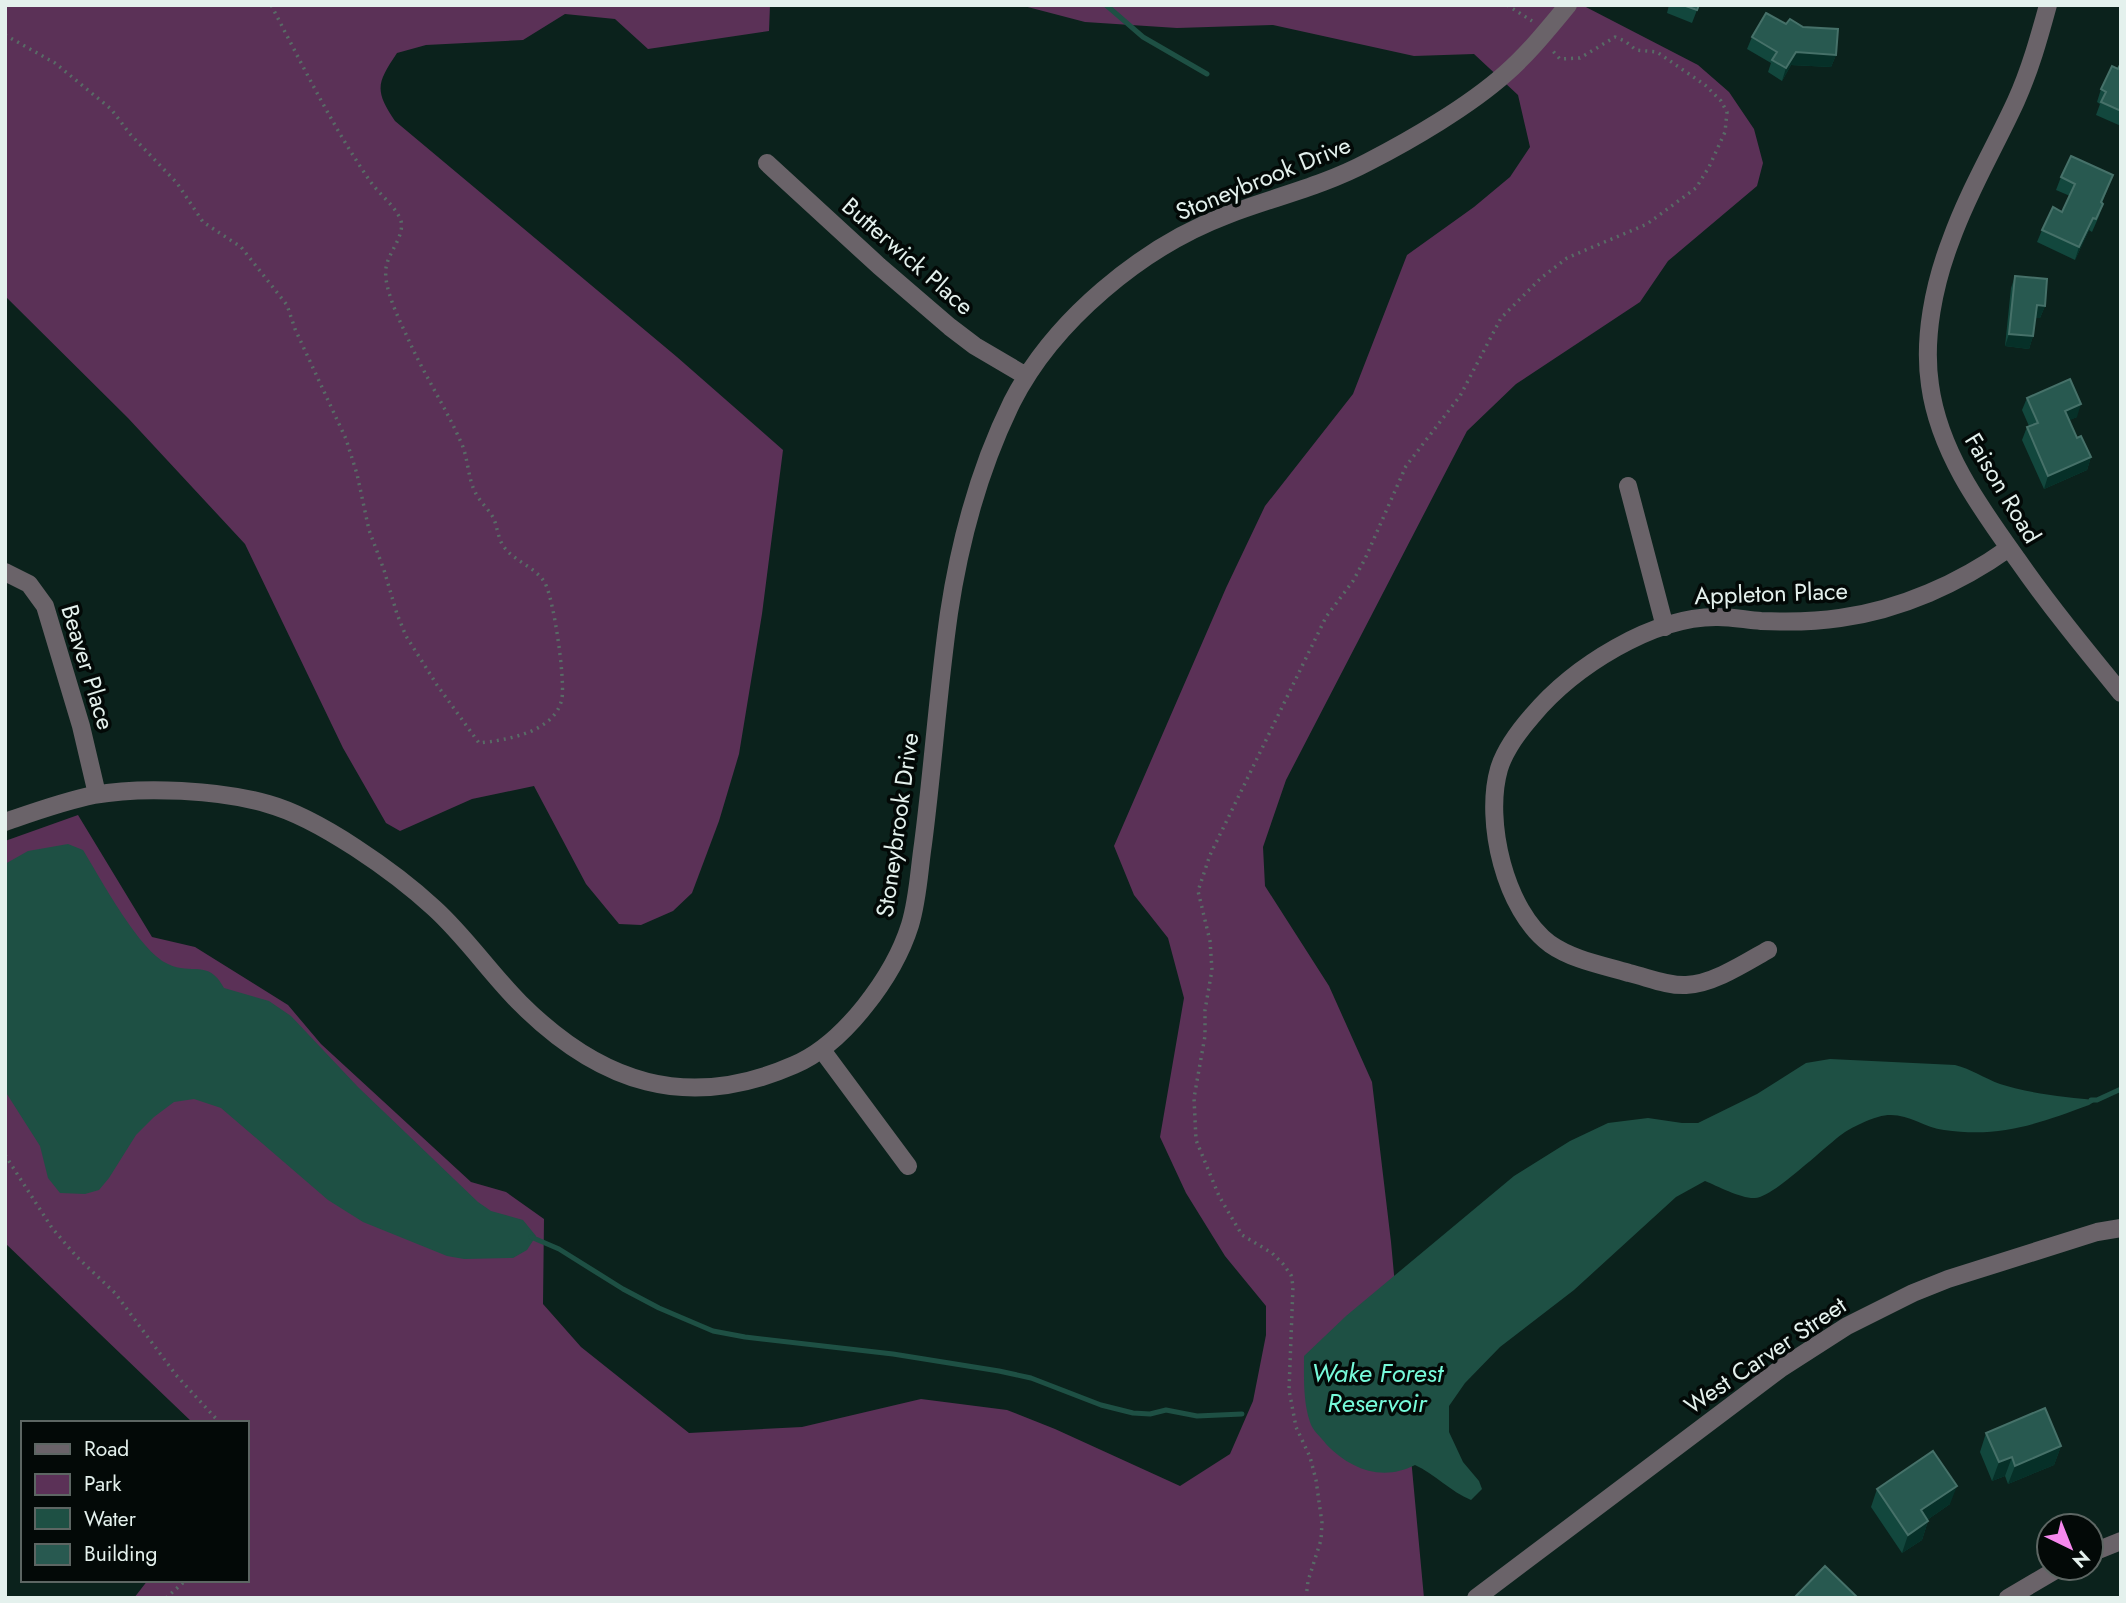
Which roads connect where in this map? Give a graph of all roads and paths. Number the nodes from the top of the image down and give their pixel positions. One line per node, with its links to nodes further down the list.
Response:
1 (271, 5): 5 (path)
2 (1507, 5): 6 (path)
3 (1568, 5): 6 (street, Stoneybrook Drive)
4 (2048, 5): 10 (street, Faison Road)
5 (5, 35)
6 (1543, 35): 8 (street, Stoneybrook Drive); 25 (path)
7 (767, 163): 8 (street, Butterwick Place)
8 (1026, 376): 17 (street, Stoneybrook Drive)
9 (1628, 486): 12 (street)
10 (2009, 548): 12 (street, Appleton Place); 13 (street, Faison Road)
11 (5, 572): 14 (street, Beaver Place)
12 (1665, 626): 16 (street, Appleton Place)
13 (2121, 693)
14 (97, 794): 15 (street, Stoneybrook Drive); 17 (street, Stoneybrook Drive)
15 (5, 822)
16 (1768, 950)
17 (822, 1049): 19 (street)
18 (5, 1155): 21 (path)
19 (908, 1167)
20 (2121, 1228): 26 (street, West Carver Street)
21 (218, 1421)
22 (184, 1582): 24 (path)
23 (2035, 1582): 27 (street)
24 (166, 1598)
25 (1306, 1598)
26 (1476, 1598)
27 (2008, 1598)

